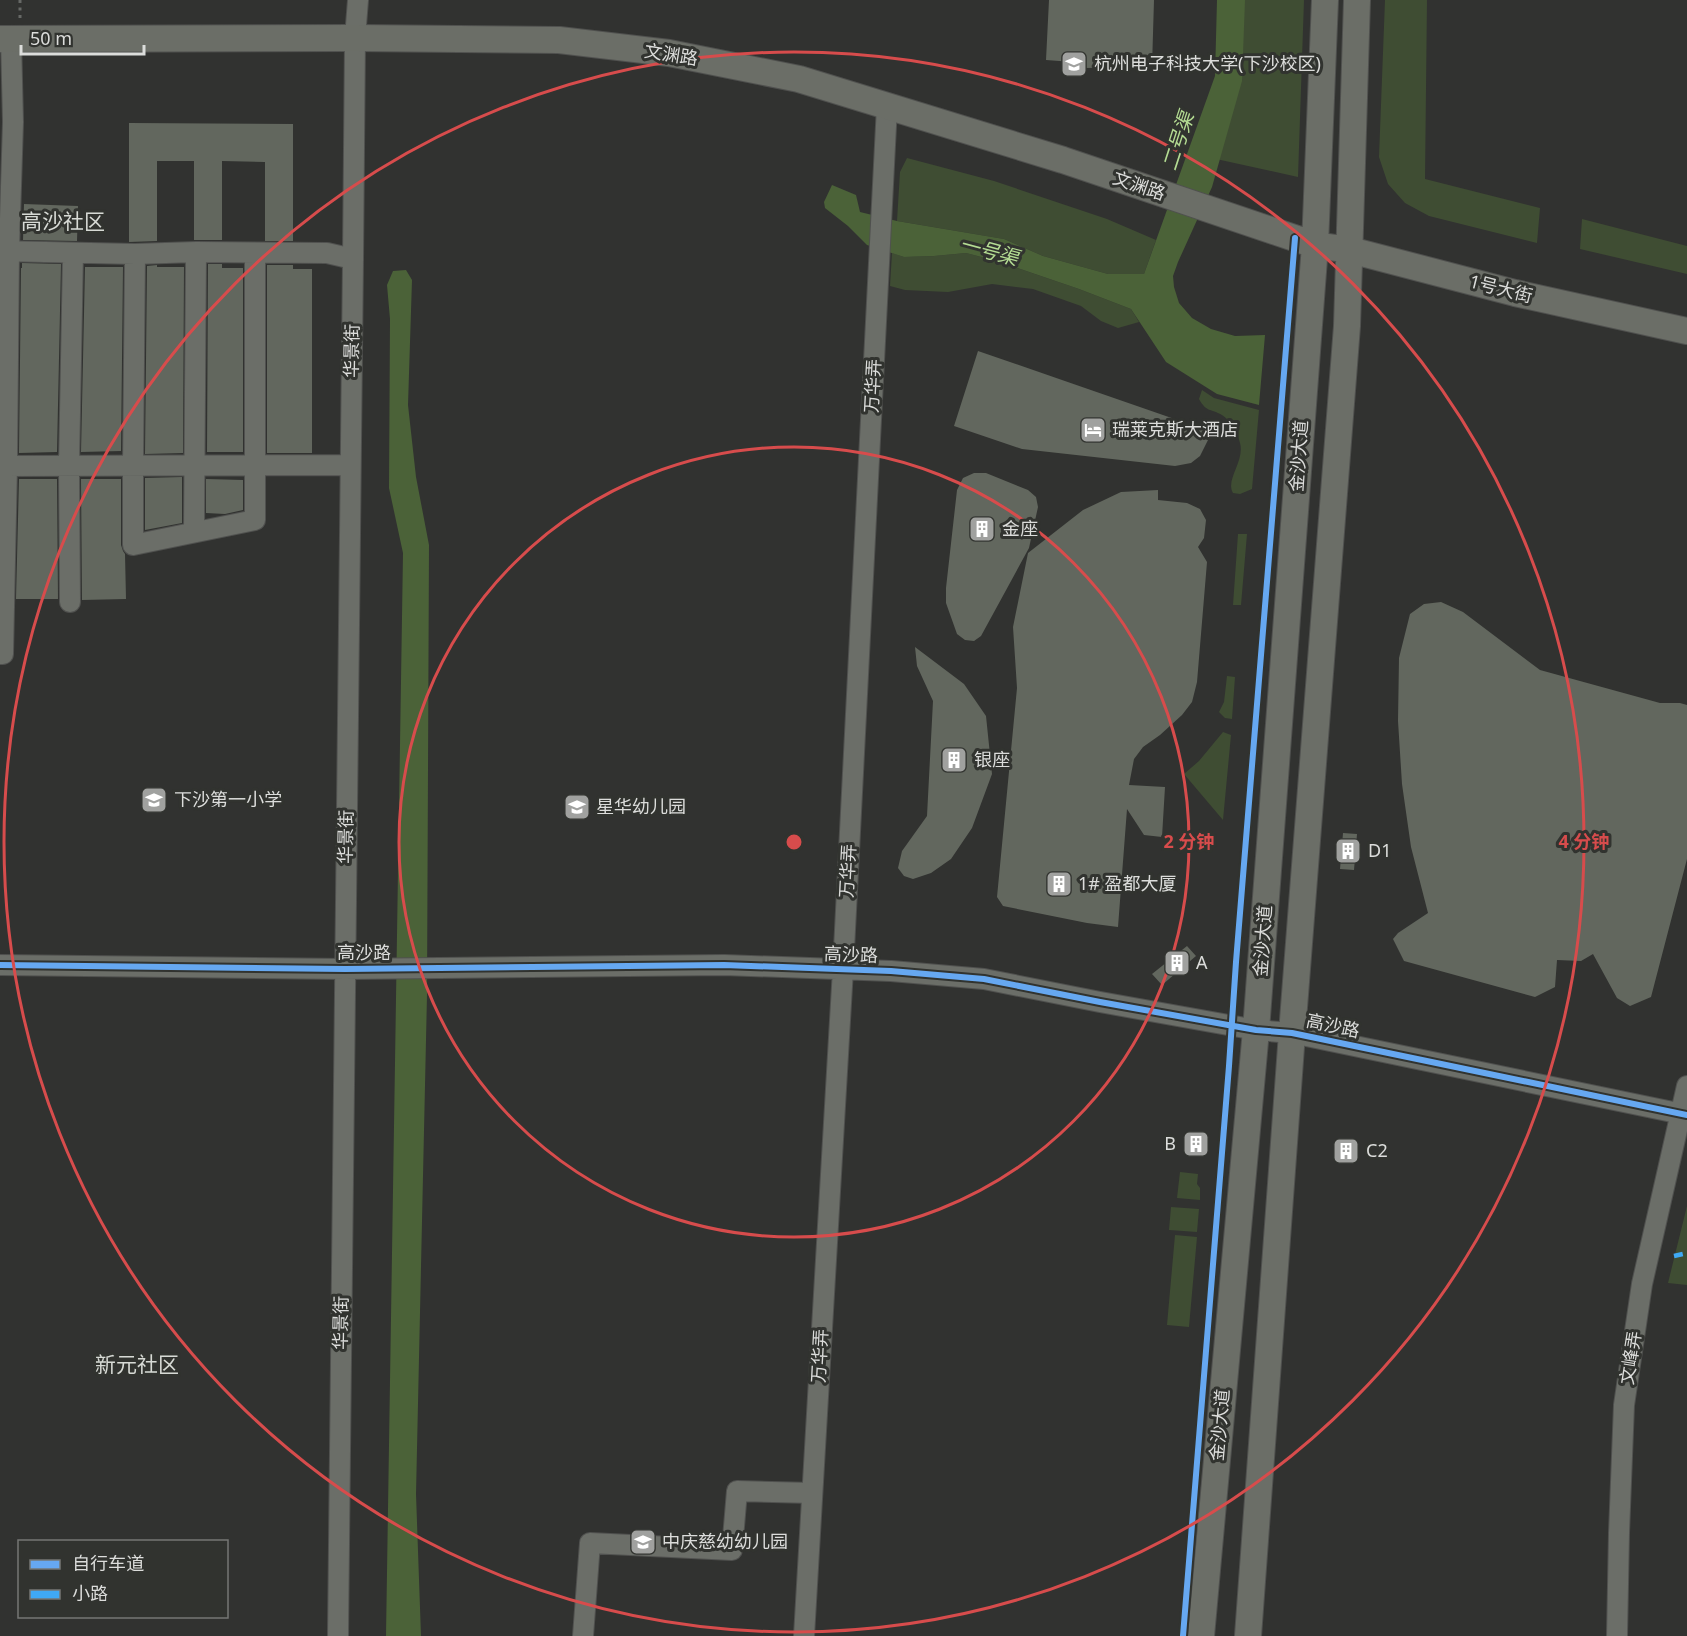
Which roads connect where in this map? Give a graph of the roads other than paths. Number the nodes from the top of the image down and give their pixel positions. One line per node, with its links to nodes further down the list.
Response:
1 (358, 0): 4 (street, 华景街)
2 (1325, 0): 7 (main road, 金沙大道)
3 (1357, 0): 8 (main road, 金沙大道)
4 (356, 38): 5 (main road, 文渊路); 6 (main road, 文渊路); 14 (street, 华景街)
5 (5, 39): 9 (street)
6 (888, 106): 7 (main road, 文渊路); 27 (street, 万华弄)
7 (1315, 245): 8 (main road, 1号大街); 28 (main road, 金沙大道)
8 (1350, 250): 15 (main road, 1号大街); 29 (main road, 金沙大道)
9 (4, 251): 11 (street); 17 (street)
10 (196, 252): 12 (street); 13 (street); 20 (street)
11 (73, 253): 13 (street); 18 (street)
12 (255, 253): 14 (street); 21 (street)
13 (135, 254): 19 (street)
14 (353, 260): 16 (street, 华景街)
15 (1687, 331)
16 (351, 465): 21 (street); 26 (street, 华景街)
17 (3, 466): 18 (street); 24 (street)
18 (69, 466): 19 (street); 23 (street)
19 (133, 466): 20 (street); 22 (street)
20 (196, 466): 21 (street); 22 (street)
21 (254, 466): 22 (street)
22 (194, 532)
23 (70, 602)
24 (0, 654)
25 (0, 965): 26 (street, 高沙路)
26 (345, 969): 27 (street, 高沙路); 33 (street, 华景街)
27 (843, 969): 28 (street, 高沙路); 32 (street, 万华弄)
28 (1256, 1030): 29 (street, 高沙路); 36 (main road, 金沙大道)
29 (1292, 1033): 31 (street, 高沙路); 37 (main road, 金沙大道)
30 (1687, 1086): 31 (street, 文峰弄)
31 (1683, 1115): 38 (street, 文峰弄)
32 (813, 1493): 34 (street); 35 (street, 万华弄)
33 (338, 1636)
34 (583, 1636)
35 (804, 1636)
36 (1201, 1636)
37 (1248, 1636)
38 (1617, 1636)

